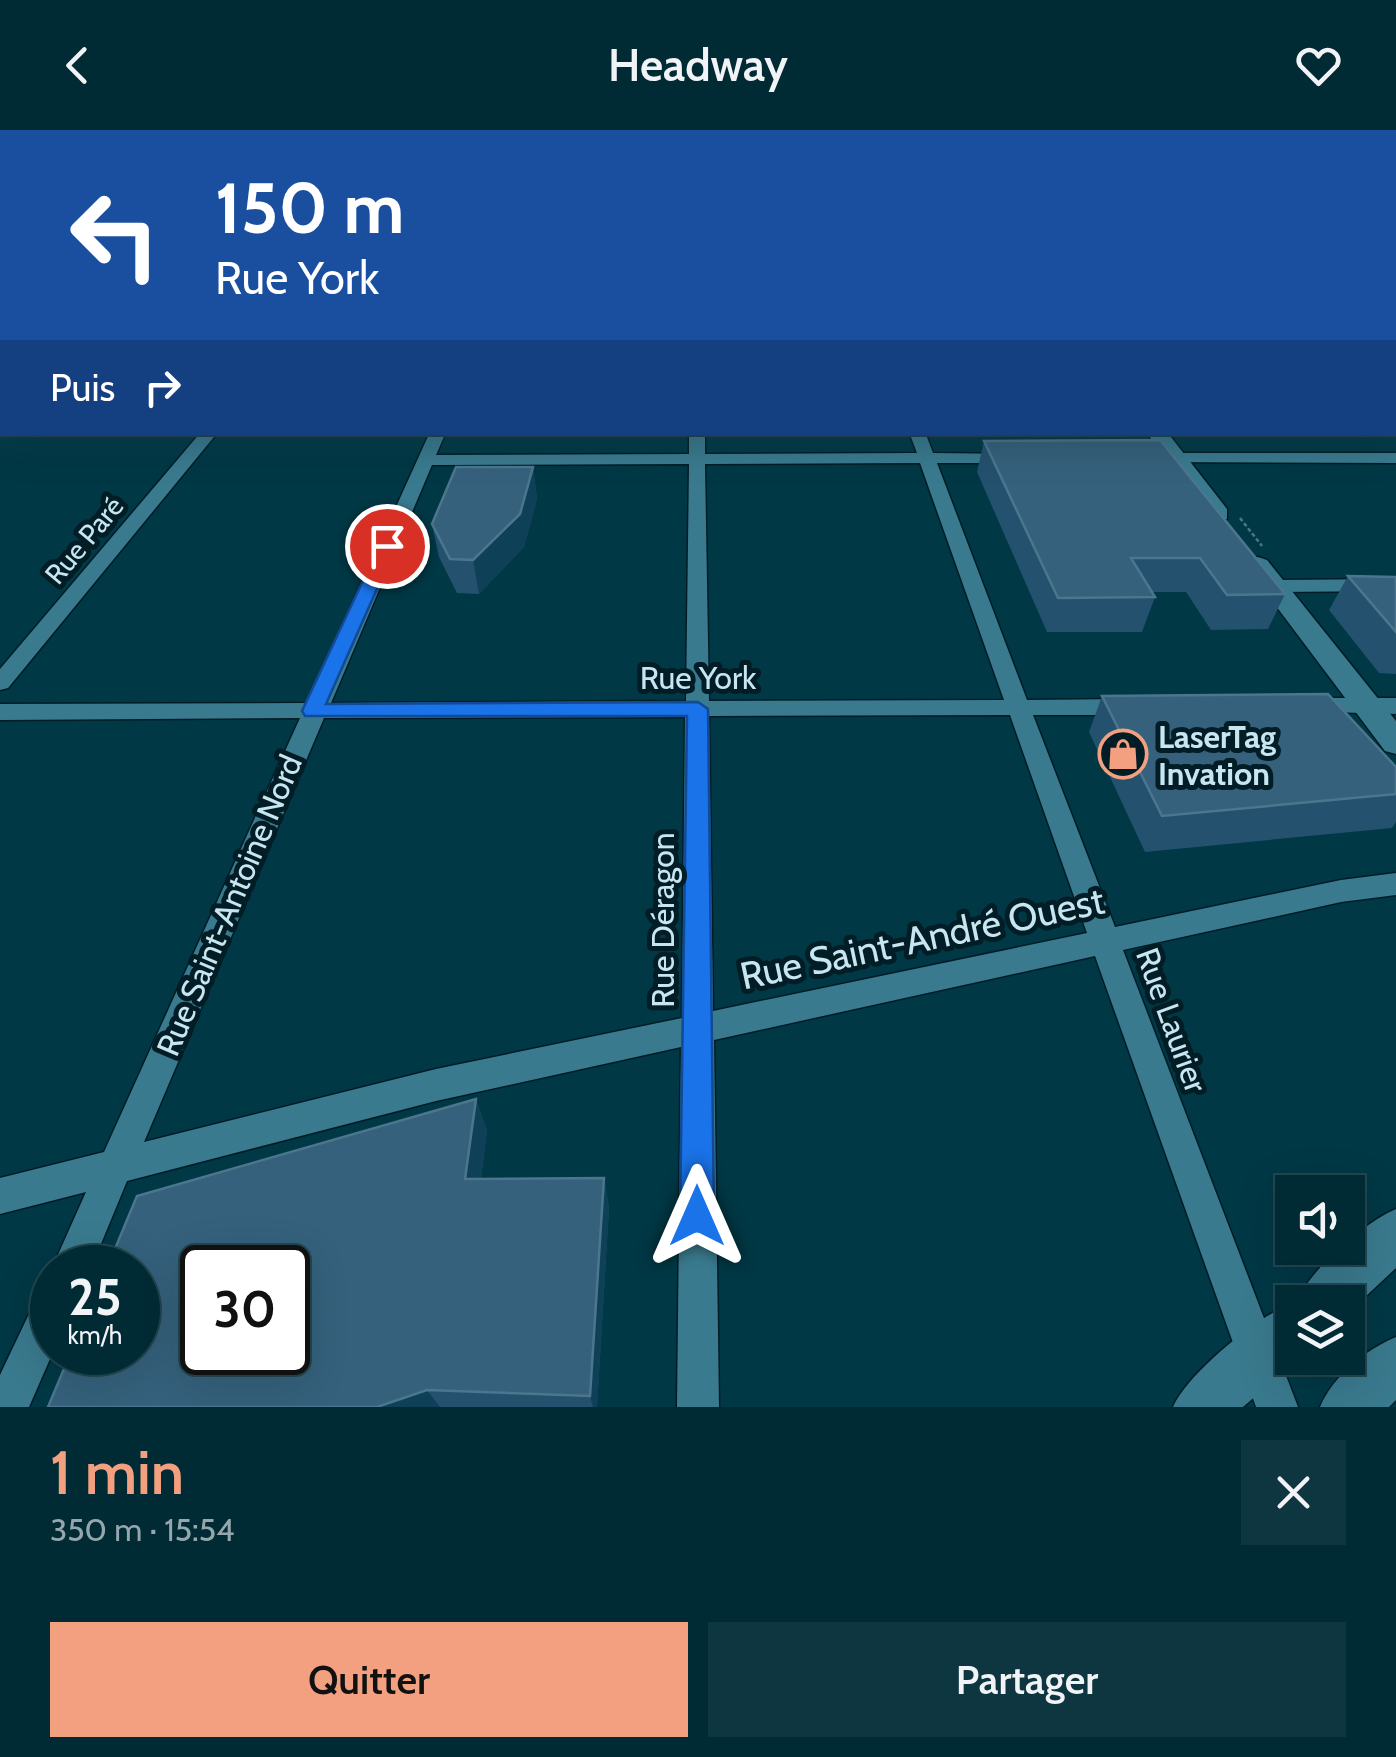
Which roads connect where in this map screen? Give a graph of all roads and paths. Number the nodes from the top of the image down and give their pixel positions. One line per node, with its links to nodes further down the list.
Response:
1 (207, 435): 13 (street, Rue Paré)
2 (437, 435): 10 (street, Rue Saint-Antoine Nord)
3 (1158, 435): 8 (street)
4 (922, 445): 5 (street); 6 (street); 18 (street, Rue Laurier)
5 (697, 446): 10 (street); 19 (street, Rue Déragon)
6 (1022, 458)
7 (1138, 458): 8 (street)
8 (1176, 458): 9 (street); 12 (street)
9 (1396, 458)
10 (425, 460): 20 (street, Rue Saint-Antoine Nord)
11 (1396, 585): 12 (street)
12 (1275, 586): 15 (street)
13 (0, 682)
14 (1290, 706): 15 (street)
15 (1368, 706): 16 (street); 22 (street)
16 (1396, 706)
17 (1154, 707): 18 (street, Rue York)
18 (1019, 708): 19 (street, Rue York); 24 (street, Rue Laurier)
19 (698, 709): 20 (street, Rue York); 25 (street, Rue Déragon)
20 (312, 711): 21 (street, Rue York); 26 (street, Rue Saint-Antoine Nord)
21 (0, 712)
22 (1396, 743)
23 (1396, 884): 24 (street, Rue Saint-André Ouest)
24 (1105, 941): 25 (street, Rue Saint-André Ouest); 32 (street, Rue Laurier)
25 (697, 1026): 26 (street, Rue Saint-André Ouest); 36 (street, Rue Déragon)
26 (118, 1166): 27 (street, Rue Saint-André Ouest); 29 (street, Rue Saint-Antoine Nord)
27 (0, 1196)
28 (1396, 1234): 30 (street)
29 (82, 1245)
30 (1340, 1285)
31 (30, 1358): 35 (street)
32 (1275, 1360)
33 (1396, 1364): 38 (street)
34 (1275, 1366): 37 (street)
35 (8, 1407)
36 (698, 1407)
37 (1201, 1407)
38 (1348, 1407)

